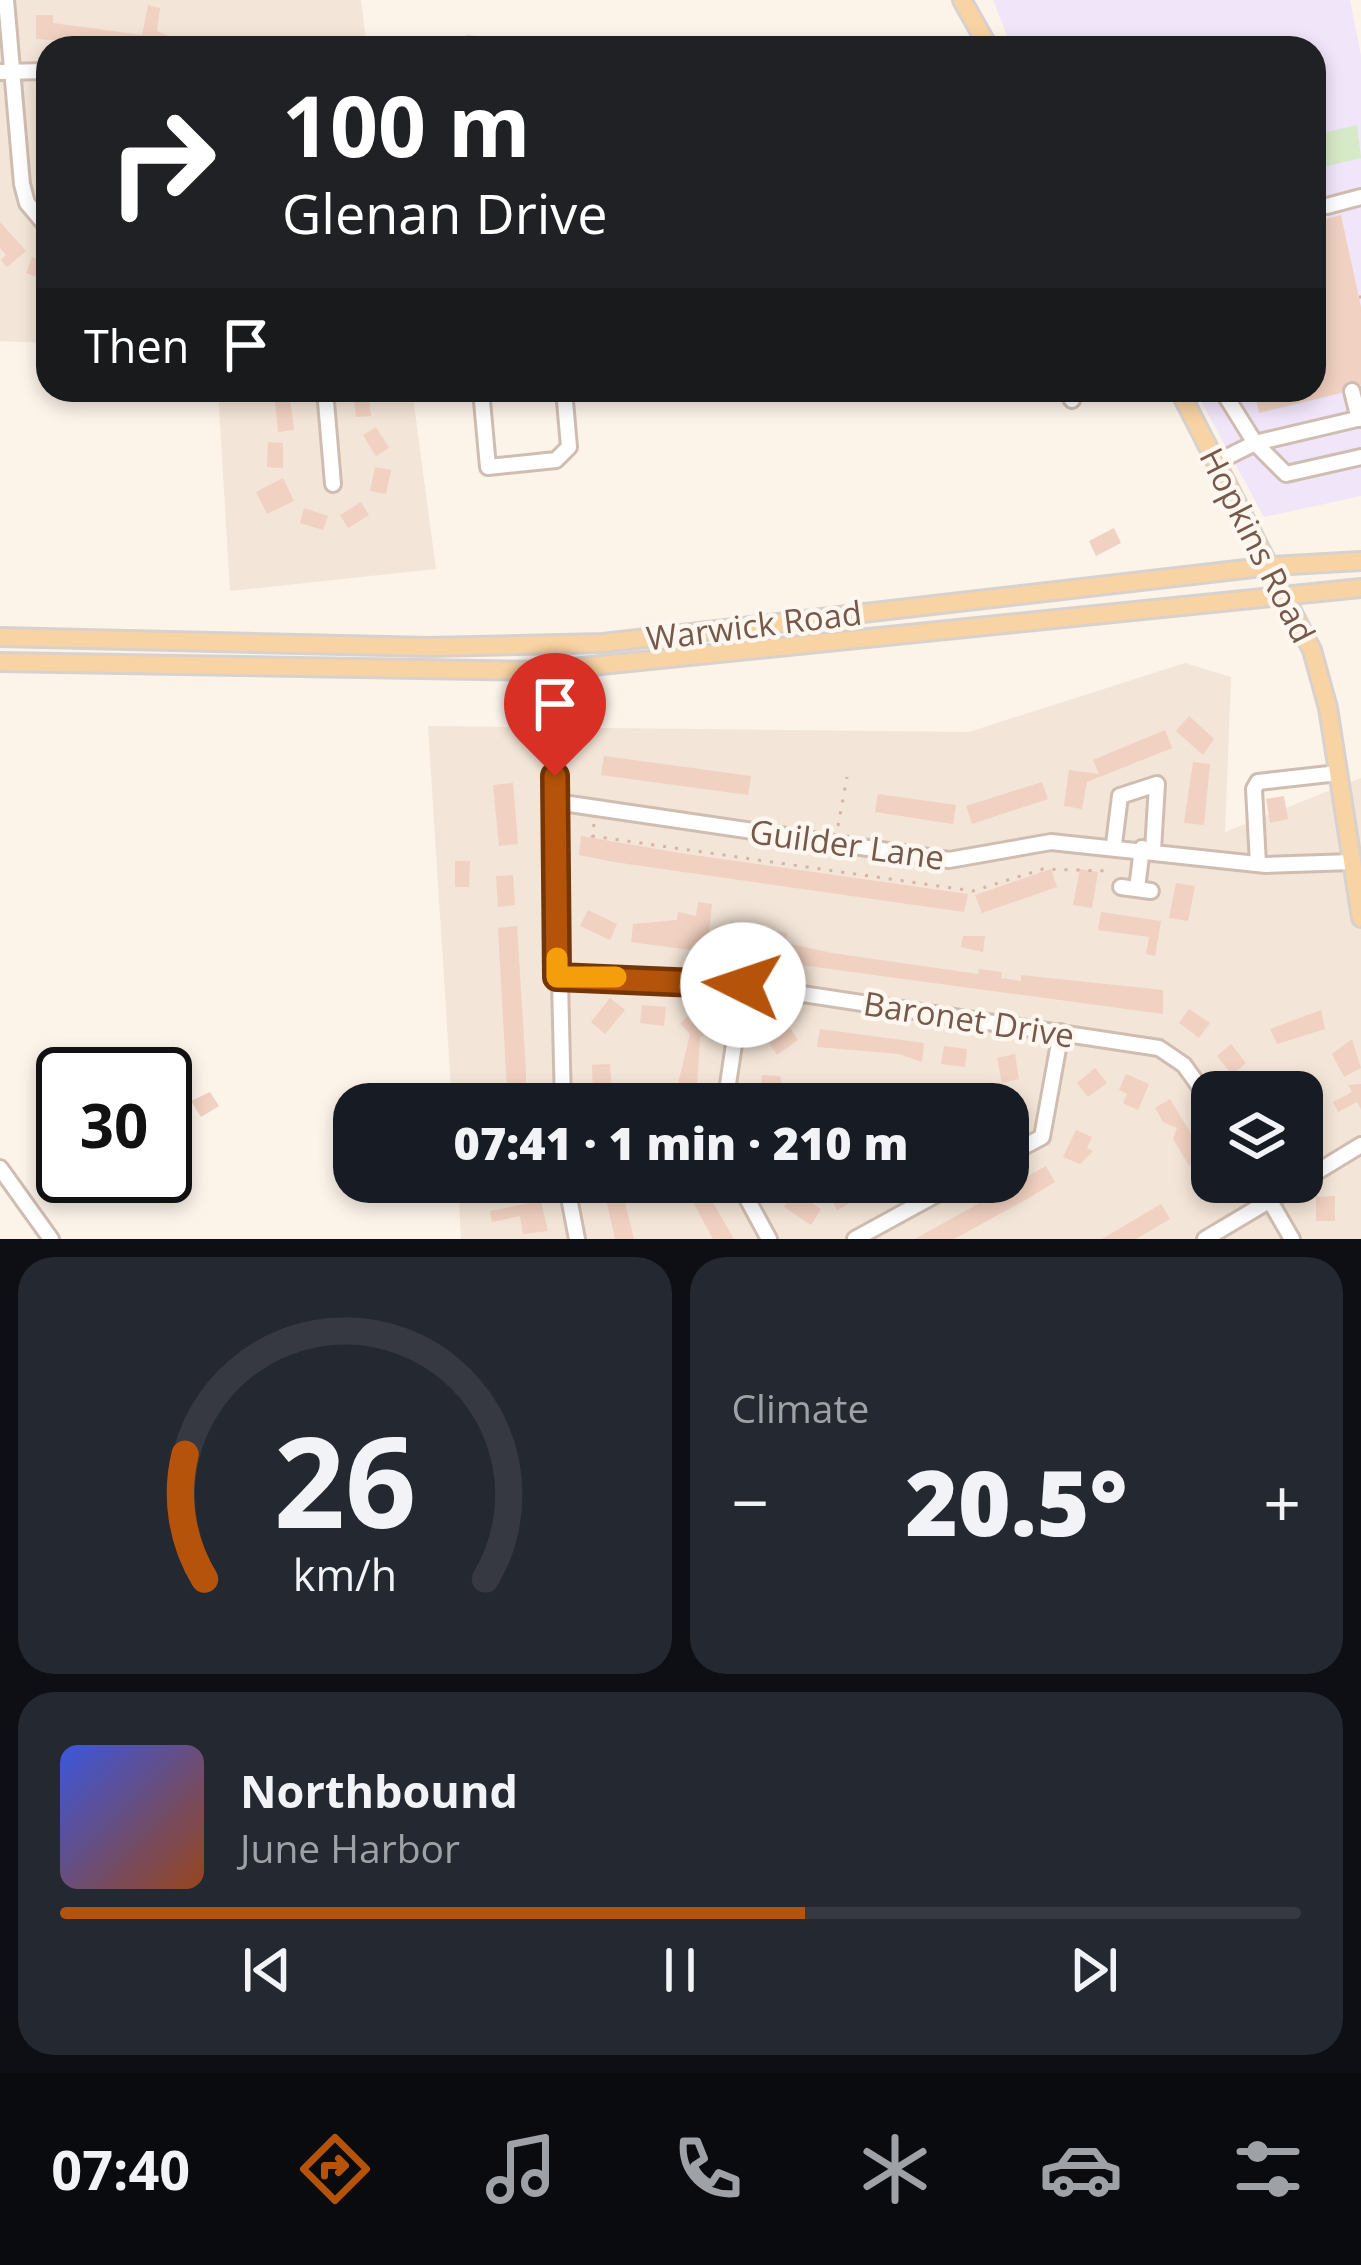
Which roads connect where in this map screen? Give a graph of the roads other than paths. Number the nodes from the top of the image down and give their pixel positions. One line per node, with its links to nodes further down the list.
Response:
1 (6, 0): 5 (street)
2 (969, 4): 3 (main road)
3 (984, 36)
4 (36, 70): 5 (street)
5 (6, 71): 8 (street)
6 (1361, 197): 7 (street)
7 (1327, 206)
8 (36, 214)
9 (1352, 391): 15 (street)
10 (326, 402): 19 (street)
11 (482, 402): 12 (street)
12 (565, 402)
13 (1185, 402): 18 (main road, Hopkins Road)
14 (1229, 402): 16 (street)
15 (1360, 419): 16 (street)
16 (1255, 443): 17 (street); 18 (street)
17 (1361, 457)
18 (1217, 462): 21 (main road, Hopkins Road)
19 (333, 484)
20 (1361, 561): 21 (main road, Warwick Road)
21 (1272, 566): 23 (main road, Hopkins Road); 24 (main road, Warwick Road)
22 (1361, 588): 23 (main road, Warwick Road)
23 (1286, 592): 25 (main road, Warwick Road); 26 (main road, Hopkins Road)
24 (0, 637)
25 (0, 662)
26 (1338, 772): 29 (main road, Hopkins Road); 33 (street)
27 (555, 776): 28 (street)
28 (556, 802): 30 (street, Guilder Lane); 36 (street)
29 (1354, 831): 32 (main road, Hopkins Road)
30 (1114, 844): 31 (street, Guilder Lane); 31 (street)
31 (1147, 849): 33 (street, Guilder Lane); 34 (street)
32 (1352, 862): 33 (street, Guilder Lane); 35 (main road, Hopkins Road)
33 (1258, 864)
34 (1136, 889)
35 (1361, 918)
36 (557, 977): 37 (street, Baronet Drive); 40 (street)
37 (743, 985): 38 (street, Baronet Drive); 41 (street)
38 (1061, 1032): 39 (street, Baronet Drive); 42 (street)
39 (1191, 1075)
40 (562, 1083)
41 (728, 1083)
42 (1029, 1144)
43 (1361, 1145): 45 (street)
44 (0, 1168): 51 (street)
45 (1323, 1168)
46 (570, 1203): 52 (street)
47 (750, 1203): 53 (street)
48 (921, 1203): 54 (street)
49 (1267, 1203): 55 (street)
50 (1271, 1203): 56 (street)
51 (51, 1239)
52 (577, 1239)
53 (770, 1239)
54 (855, 1239)
55 (1205, 1239)
56 (1292, 1239)

